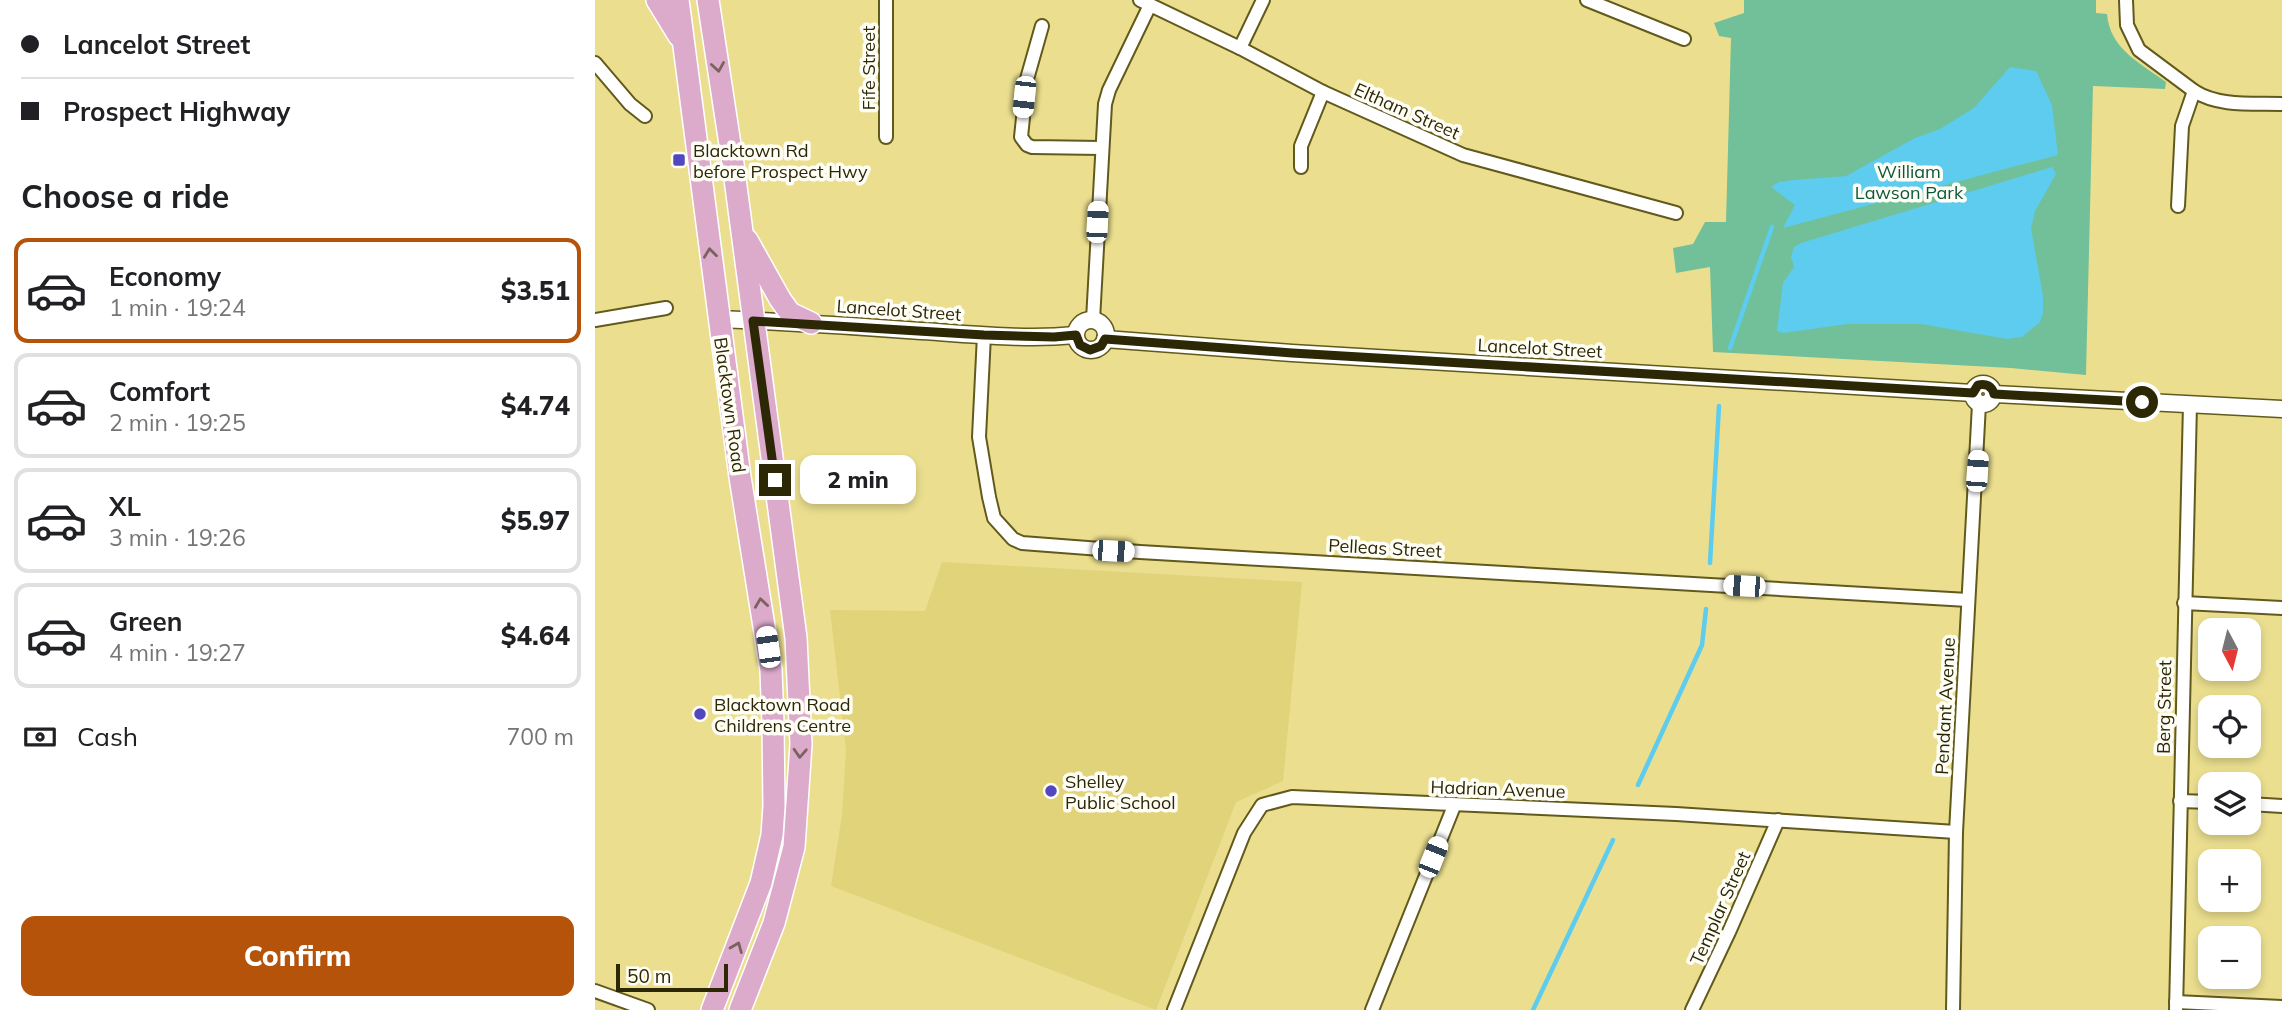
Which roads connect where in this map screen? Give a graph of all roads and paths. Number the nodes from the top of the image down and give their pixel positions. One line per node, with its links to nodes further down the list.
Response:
1 (657, 0): 11 (main road)
2 (678, 0): 11 (main road, Blacktown Road)
3 (708, 0): 23 (main road, one-way to 23)
4 (886, 0): 18 (street, Fife Street)
5 (1263, 0): 12 (street)
6 (1587, 0): 10 (street)
7 (2126, 0): 14 (street)
8 (1145, 3): 12 (street, Eltham Street); 19 (street)
9 (1042, 26): 19 (street)
10 (1684, 39)
11 (684, 43): 25 (main road, Blacktown Road, one-way to 11)
12 (1240, 48): 15 (street, Eltham Street)
13 (595, 63): 17 (street)
14 (2194, 91): 16 (street); 21 (street)
15 (1323, 92): 20 (street); 22 (street, Eltham Street)
16 (2282, 104)
17 (645, 116)
18 (886, 137)
19 (1101, 148): 27 (street)
20 (1301, 167)
21 (2178, 206)
22 (1677, 213)
23 (741, 229): 28 (main road); 29 (main road)
24 (666, 308): 26 (street)
25 (719, 319): 28 (street, Lancelot Street); 50 (main road, Blacktown Road, one-way to 25)
26 (595, 320)
27 (1093, 320): 31 (street); 32 (street)
28 (753, 321): 29 (street, Lancelot Street); 51 (main road, one-way to 51)
29 (811, 323): 30 (street, Lancelot Street)
30 (984, 335): 31 (street, Lancelot Street); 36 (street, Pelleas Street)
31 (1076, 335): 32 (street)
32 (1105, 339): 33 (street, Lancelot Street)
33 (1976, 399): 34 (street, Lancelot Street); 36 (street, Pendant Avenue)
34 (2190, 404): 35 (street); 37 (street, Berg Street)
35 (2282, 409)
36 (1968, 600): 45 (street, Pendant Avenue)
37 (2184, 603): 38 (street); 39 (street, Berg Street)
38 (2282, 608)
39 (2180, 801): 40 (street); 47 (street, Berg Street)
40 (2198, 802)
41 (2261, 805): 43 (street)
42 (1454, 806): 44 (street, Hadrian Avenue); 52 (street, Hadrian Avenue); 53 (street)
43 (2282, 806)
44 (1778, 820): 45 (street, Hadrian Avenue); 54 (street, Templar Street)
45 (1956, 832): 55 (street, Pendant Avenue)
46 (595, 991): 49 (street)
47 (2176, 1006): 48 (street)
48 (2282, 1007)
49 (648, 1010)
50 (712, 1010)
51 (740, 1010)
52 (1174, 1010)
53 (1372, 1010)
54 (1692, 1010)
55 (1953, 1010)

